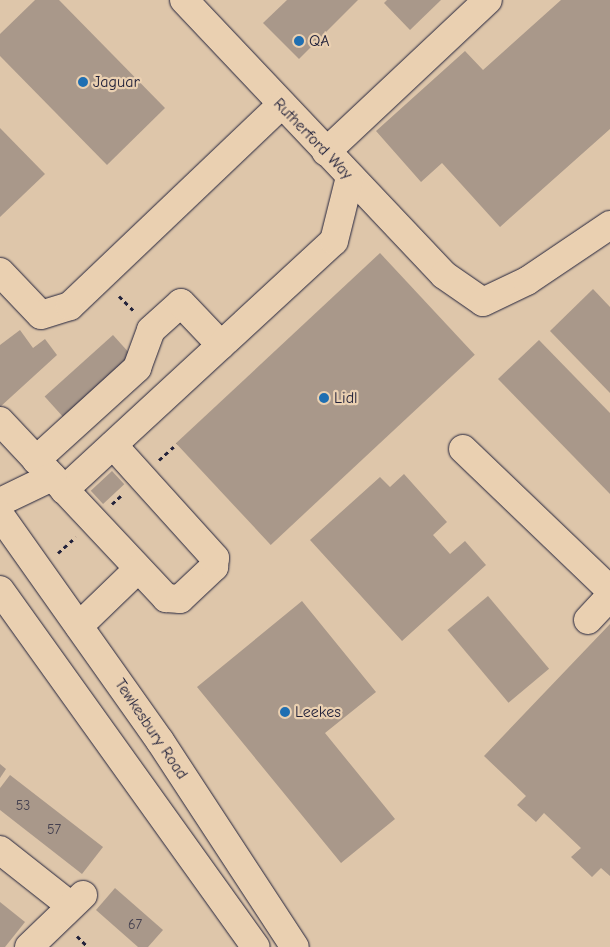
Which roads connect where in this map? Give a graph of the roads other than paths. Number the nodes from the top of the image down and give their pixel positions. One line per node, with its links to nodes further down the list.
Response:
1 (184, 0): 3 (main road, Rutherford Way)
2 (488, 0): 4 (main road)
3 (281, 105): 4 (main road, Rutherford Way); 7 (main road)
4 (326, 152): 5 (main road, Rutherford Way)
5 (350, 176): 6 (main road, Rutherford Way); 8 (main road)
6 (610, 225)
7 (0, 272)
8 (221, 345): 10 (main road); 12 (main road)
9 (0, 420): 12 (main road)
10 (113, 445): 12 (main road); 15 (main road)
11 (463, 449): 17 (main road)
12 (51, 476): 13 (main road); 15 (main road)
13 (0, 502)
14 (0, 515): 20 (main road, Tewkesbury Road)
15 (138, 569): 20 (main road)
16 (0, 590): 23 (main road)
17 (610, 590)
18 (610, 596): 19 (main road)
19 (588, 620)
20 (79, 626): 24 (main road, Tewkesbury Road)
21 (0, 850): 22 (main road)
22 (35, 940)
23 (256, 947)
24 (295, 947)

